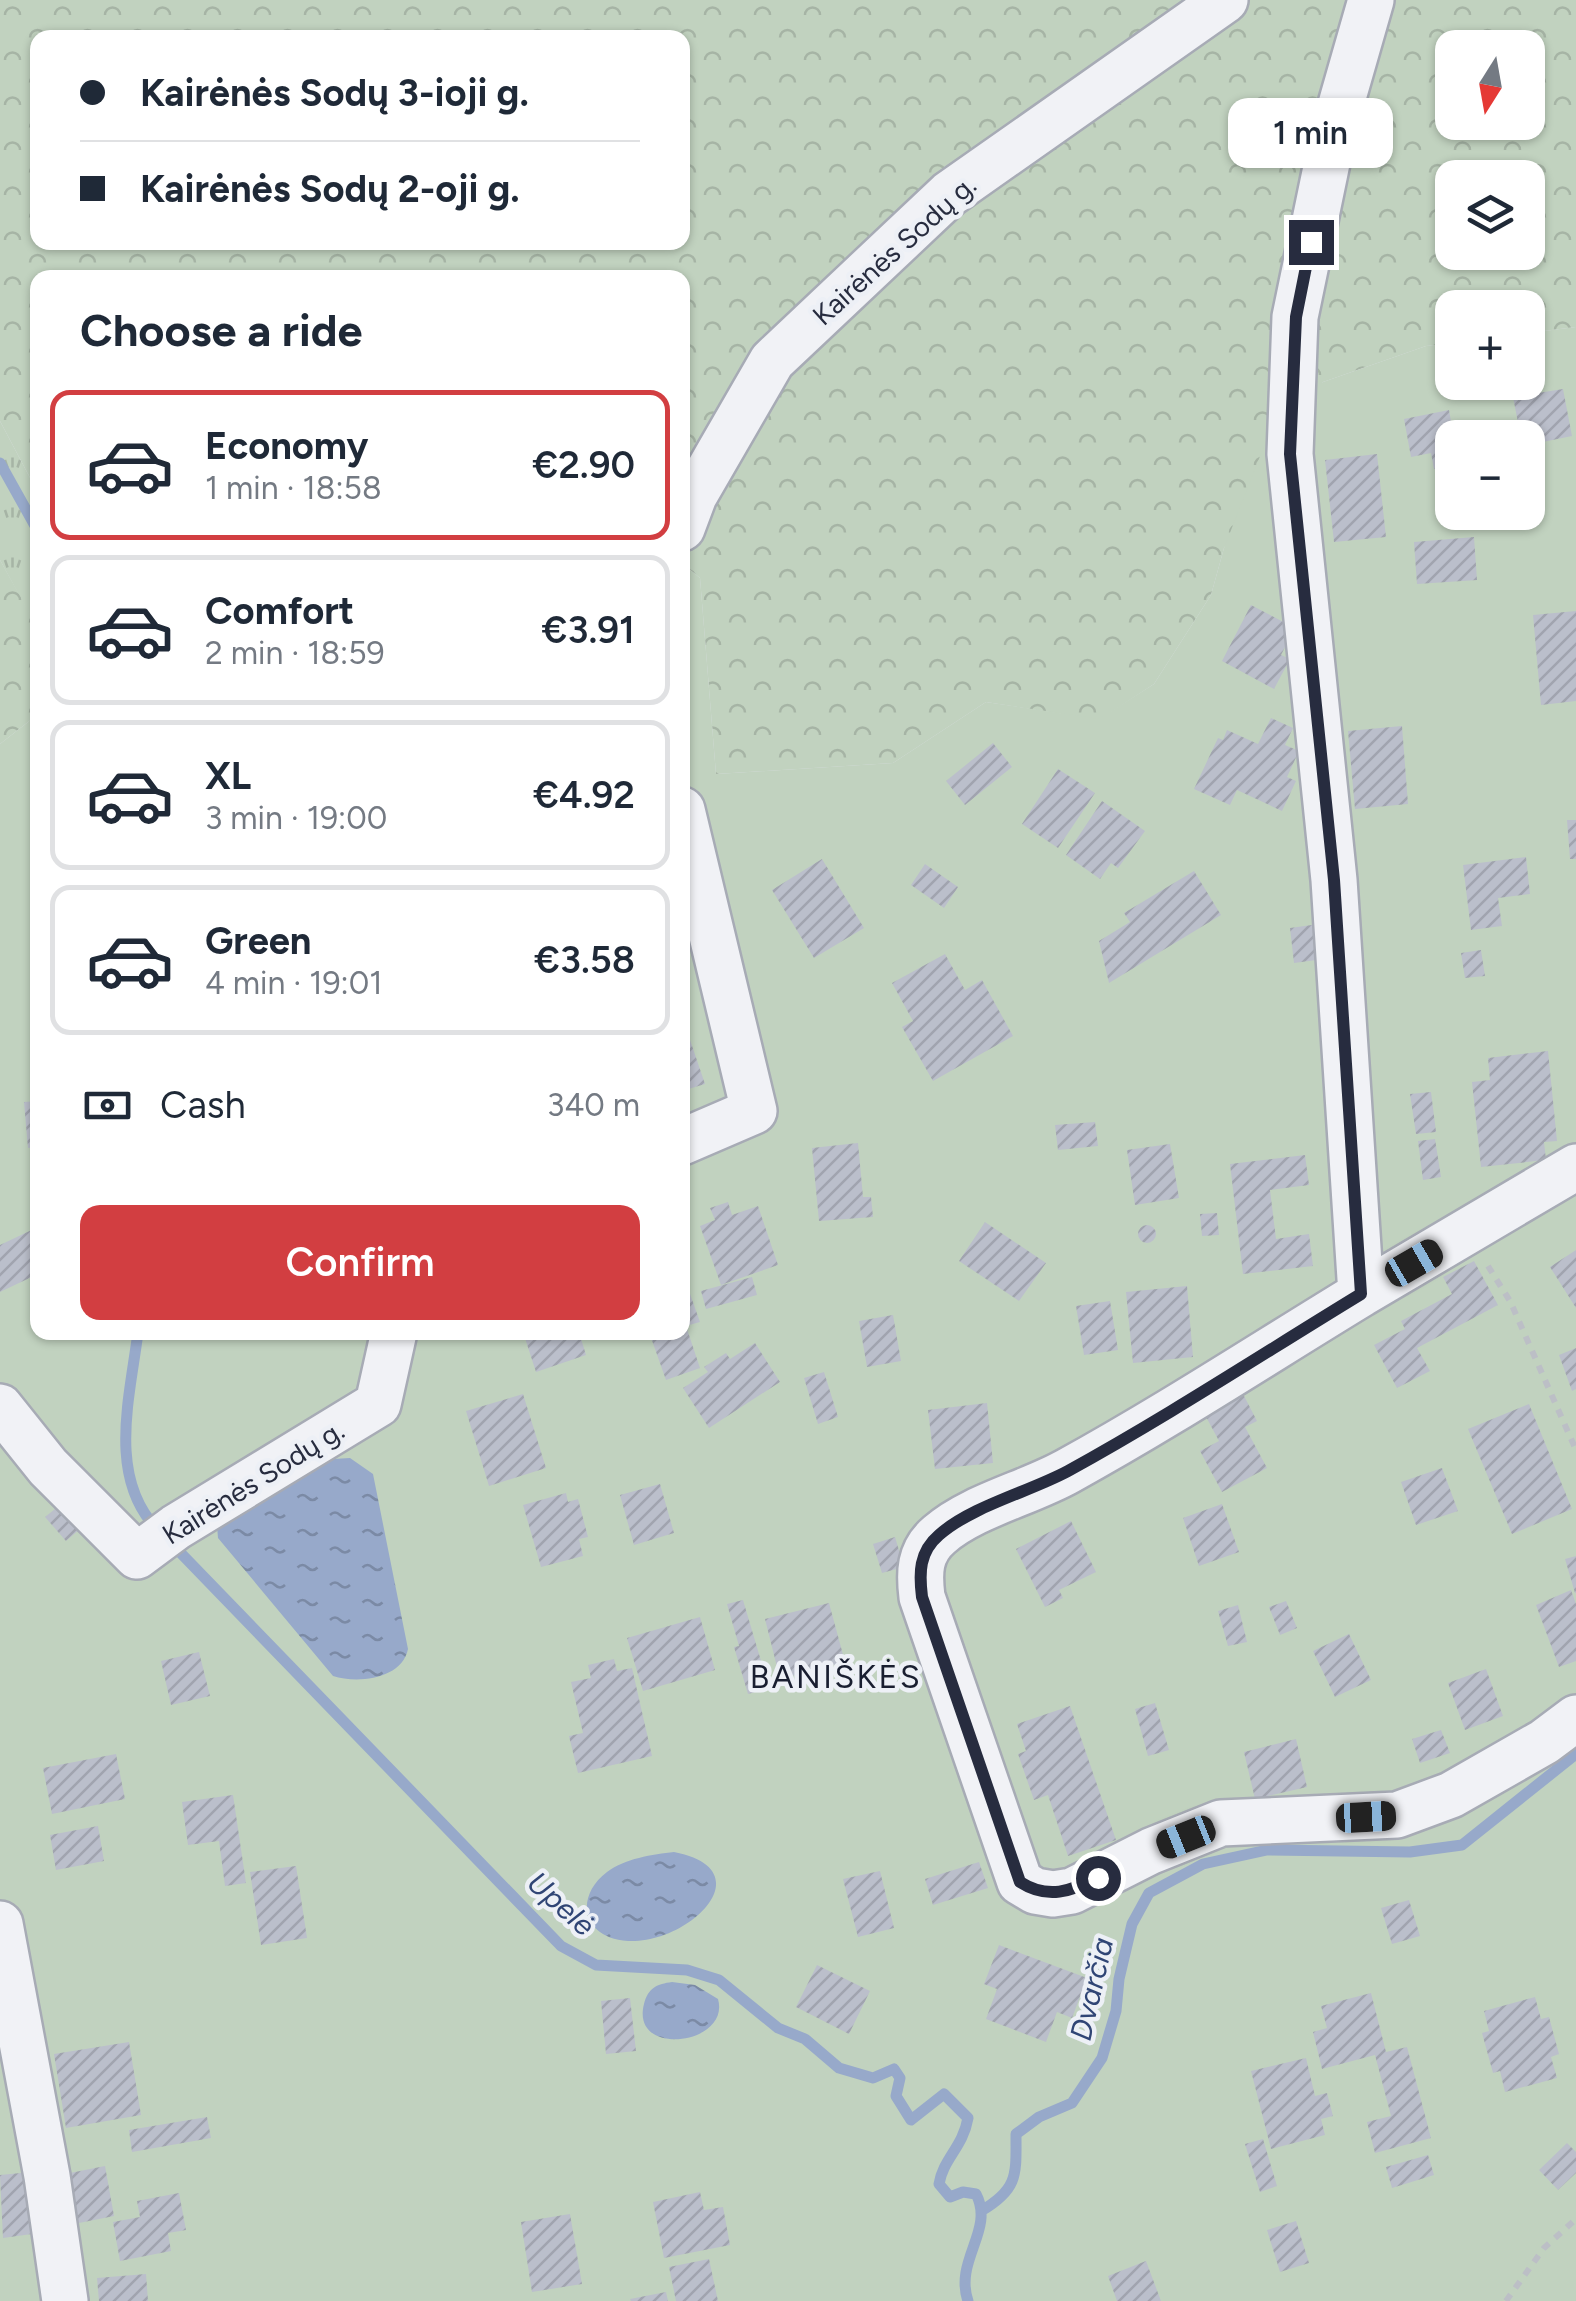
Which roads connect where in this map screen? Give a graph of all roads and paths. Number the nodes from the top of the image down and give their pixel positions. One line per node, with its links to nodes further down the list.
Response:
1 (1225, 0): 3 (street, Kairėnės Sodų g.)
2 (1370, 0): 8 (street)
3 (690, 507)
4 (690, 843): 5 (street)
5 (690, 1139)
6 (1576, 1167): 7 (street)
7 (1467, 1233): 8 (street); 11 (path)
8 (1361, 1294): 12 (street)
9 (392, 1340): 10 (street, Kairėnės Sodų g.)
10 (0, 1406)
11 (1576, 1450)
12 (1576, 1718)
13 (0, 1924): 15 (street)
14 (1576, 2218): 16 (path)
15 (65, 2301)
16 (1506, 2301)

